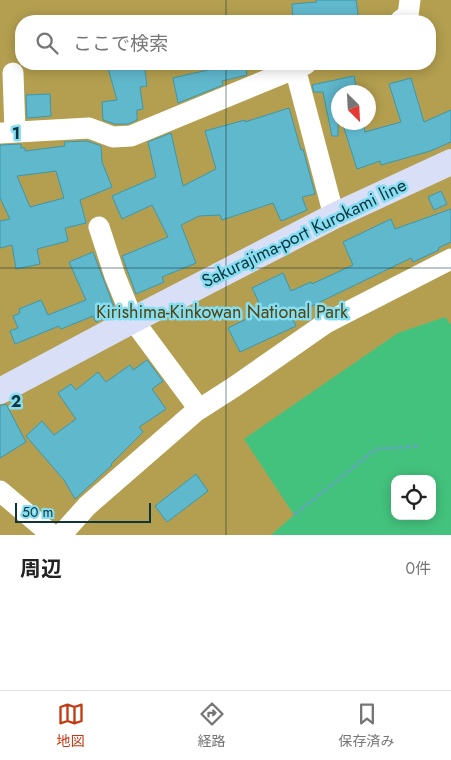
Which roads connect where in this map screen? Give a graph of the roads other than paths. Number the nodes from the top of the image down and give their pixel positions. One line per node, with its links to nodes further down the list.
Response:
1 (410, 0): 2 (street)
2 (408, 15)
3 (290, 70): 6 (street)
4 (301, 70): 8 (street)
5 (13, 73): 6 (street)
6 (8, 133)
7 (451, 162): 8 (main road, Sakurajima-port Kurokami line)
8 (334, 216): 11 (main road, Sakurajima-port Kurokami line)
9 (99, 227): 11 (street)
10 (451, 259): 13 (street)
11 (133, 320): 12 (main road, Sakurajima-port Kurokami line); 13 (street)
12 (0, 391)
13 (199, 409): 16 (street)
14 (0, 491): 15 (street)
15 (52, 535)
16 (61, 535)

